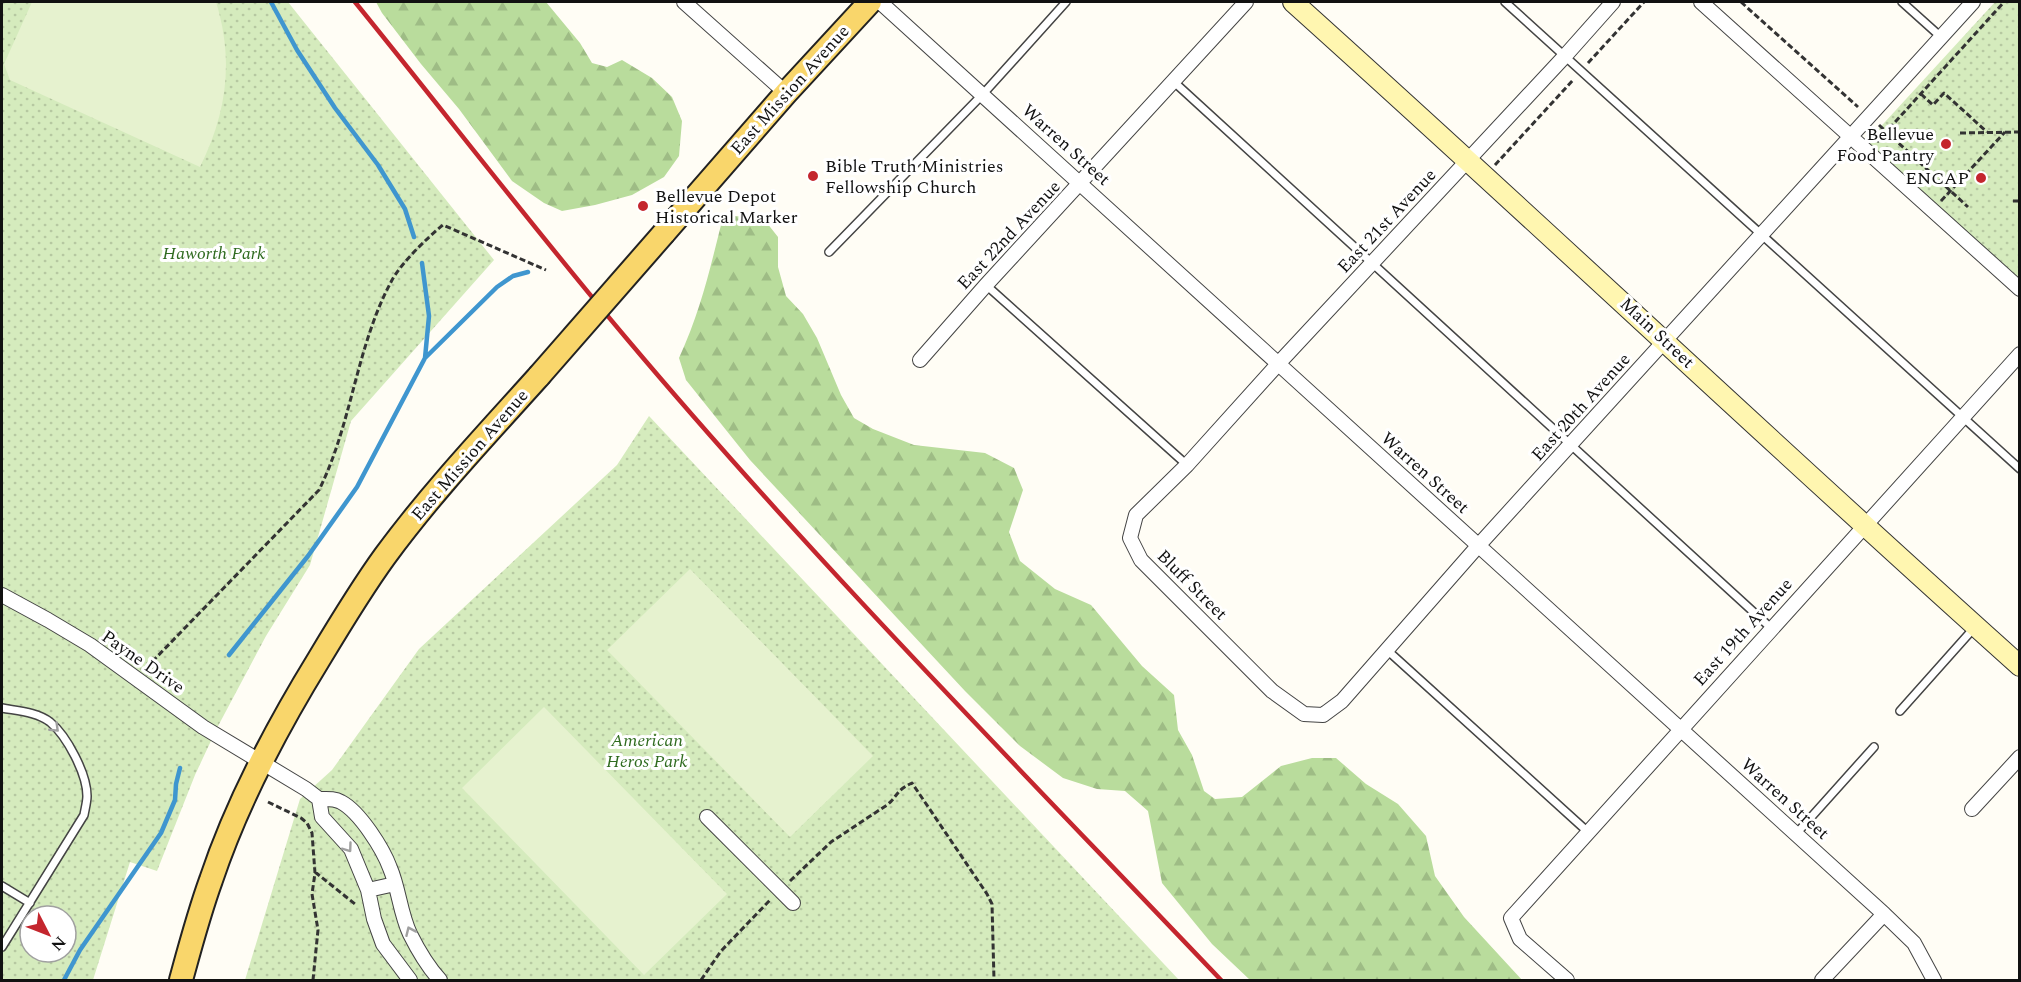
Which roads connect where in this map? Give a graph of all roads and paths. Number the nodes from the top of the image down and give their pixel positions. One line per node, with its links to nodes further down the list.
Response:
1 (684, 2): 19 (street)
2 (870, 2): 19 (main road, East Mission Avenue)
3 (880, 2): 20 (street, Warren Street)
4 (1066, 2): 20 (lane)
5 (1246, 2): 18 (street, East 22nd Avenue)
6 (1293, 2): 29 (street, Main Street)
7 (1505, 2): 16 (lane)
8 (1613, 2): 16 (street, East 21st Avenue)
9 (1644, 2): 17 (path)
10 (1701, 2): 28 (street)
11 (1741, 2): 22 (path)
12 (1902, 2): 15 (lane)
13 (1973, 2): 15 (street, East 20th Avenue)
14 (2004, 2): 21 (path)
15 (1941, 37): 22 (street, East 20th Avenue)
16 (1565, 56): 17 (lane); 29 (street, East 21st Avenue)
17 (1582, 70): 30 (path); 36 (lane)
18 (1173, 81): 31 (street, East 22nd Avenue); 38 (lane)
19 (786, 93): 64 (main road, East Mission Avenue, bridge)
20 (983, 94): 31 (street, Warren Street); 37 (lane)
21 (1921, 94): 23 (path); 24 (path)
22 (1869, 116): 23 (path); 28 (street, East 20th Avenue)
23 (1886, 132): 32 (path)
24 (1987, 132): 25 (path); 27 (path)
25 (2005, 132): 26 (path); 32 (path)
26 (2019, 132)
27 (1960, 133)
28 (1850, 137): 36 (street, East 20th Avenue); 41 (street)
29 (1469, 159): 30 (street, Main Street); 38 (street, East 21st Avenue)
30 (1486, 175): 42 (street, Main Street)
31 (1081, 183): 40 (street, East 22nd Avenue); 45 (street, Warren Street)
32 (1951, 191): 35 (path)
33 (2013, 201): 34 (path)
34 (2019, 201)
35 (1968, 207)
36 (1762, 234): 42 (street, East 20th Avenue); 46 (lane)
37 (829, 252)
38 (1371, 263): 45 (street, East 21st Avenue); 47 (lane)
39 (546, 270): 58 (path)
40 (986, 285): 44 (street, East 22nd Avenue); 48 (lane)
41 (2019, 289)
42 (1665, 340): 47 (street, East 20th Avenue); 50 (street, Main Street)
43 (2019, 354): 46 (street, East 19th Avenue)
44 (920, 360)
45 (1278, 364): 48 (street, East 21st Avenue); 51 (street, Warren Street)
46 (1963, 416): 49 (lane); 50 (street, East 19th Avenue)
47 (1571, 444): 51 (street, East 20th Avenue); 54 (lane)
48 (1187, 465): 55 (street, Bluff Street)
49 (2019, 469)
50 (1864, 525): 53 (street, Main Street); 54 (street, East 19th Avenue)
51 (1478, 546): 56 (street, East 20th Avenue); 61 (street, Warren Street)
52 (2, 595): 58 (street, Payne Drive)
53 (1975, 626): 57 (street, Main Street); 60 (lane)
54 (1771, 628): 61 (street, East 19th Avenue)
55 (1225, 643): 56 (street, East 20th Avenue)
56 (1387, 650): 69 (lane)
57 (2019, 666)
58 (136, 679): 64 (street, Payne Drive)
59 (2, 708): 76 (lane, one-way to 76)
60 (1900, 711)
61 (1680, 728): 69 (street, East 19th Avenue); 70 (street, Warren Street)
62 (1874, 747): 70 (lane)
63 (2019, 757): 67 (street)
64 (261, 762): 65 (street, Payne Drive); 81 (main road, East Mission Avenue)
65 (319, 799): 72 (street); 74 (street, one-way to 74)
66 (268, 802): 71 (path)
67 (1972, 809)
68 (707, 817): 75 (street)
69 (1588, 832): 87 (street, East 19th Avenue)
70 (1796, 834): 79 (street, Warren Street)
71 (315, 872): 78 (path); 82 (path)
72 (395, 884): 74 (street); 84 (street, one-way to 72)
73 (2, 886): 76 (lane)
74 (368, 890): 83 (street)
75 (780, 890): 77 (street); 85 (path); 86 (path)
76 (30, 903): 80 (lane)
77 (793, 903)
78 (356, 906)
79 (1884, 914): 88 (street); 89 (street, Warren Street)
80 (2, 947)
81 (181, 981)
82 (313, 981)
83 (410, 981)
84 (440, 981)
85 (702, 981)
86 (994, 981)
87 (1567, 981)
88 (1822, 981)
89 (1934, 981)

